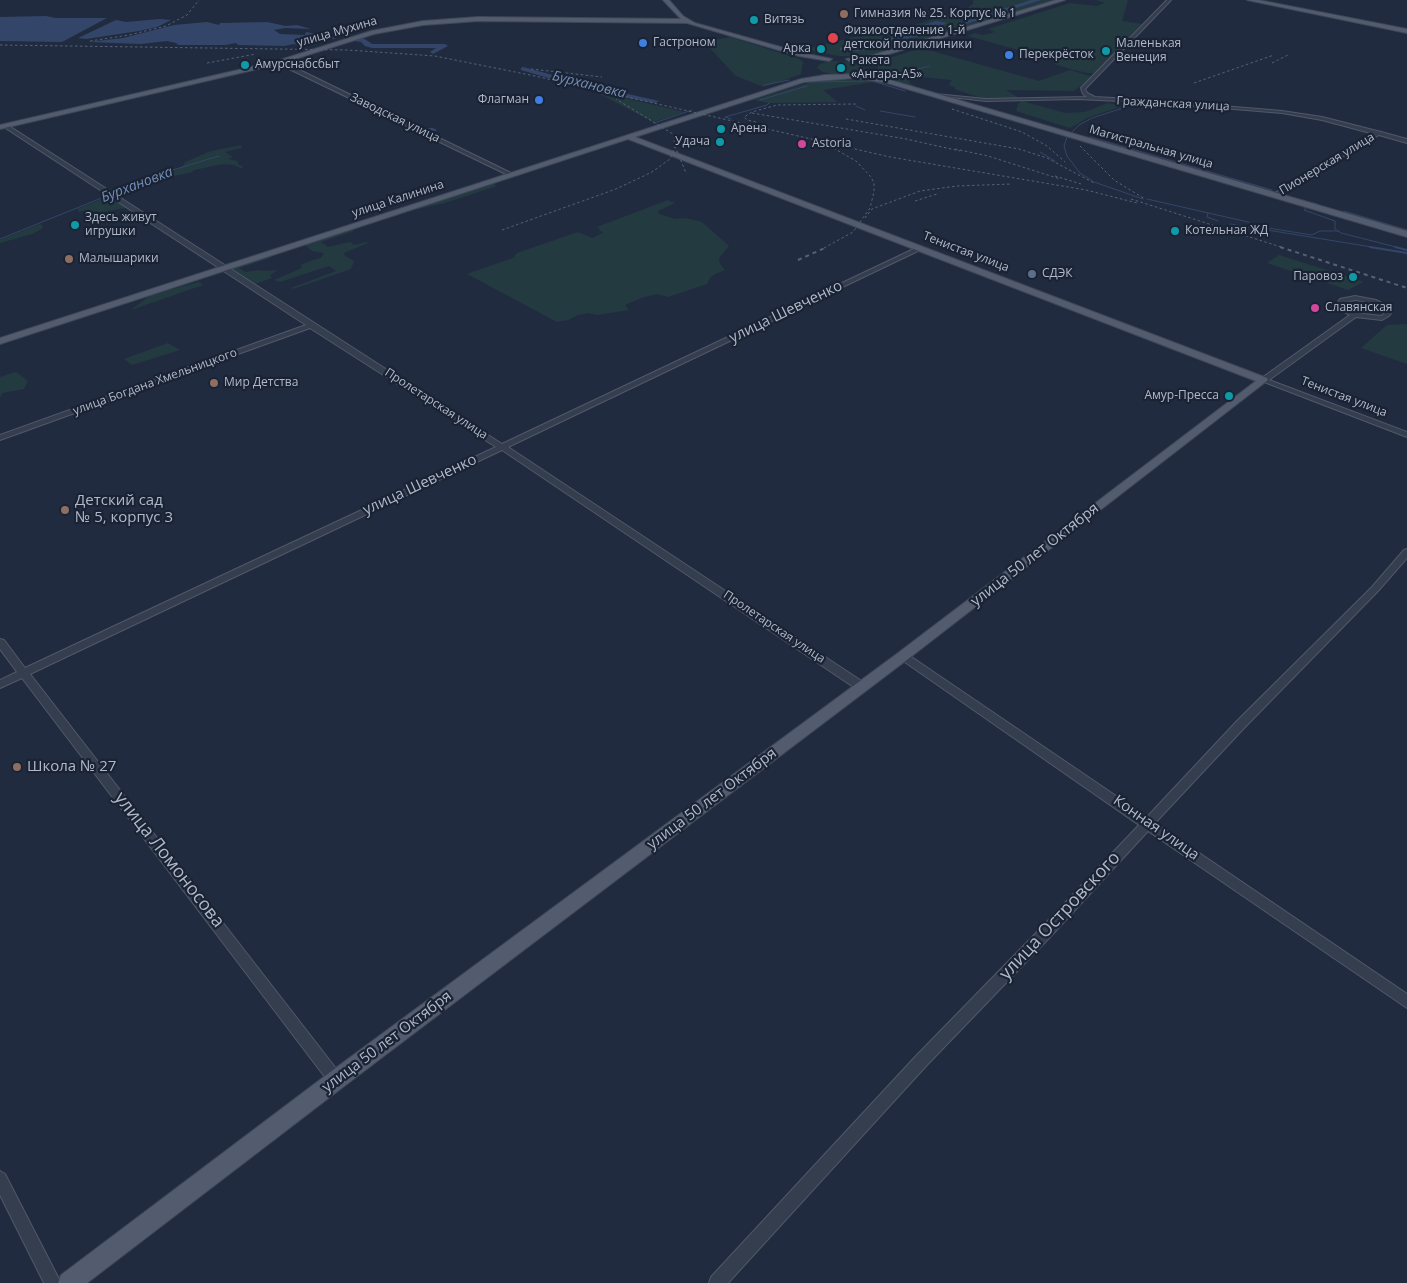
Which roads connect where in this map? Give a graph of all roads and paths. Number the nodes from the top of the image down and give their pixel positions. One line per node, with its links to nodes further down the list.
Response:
1 (666, 0): 5 (main road)
2 (1169, 0): 18 (street)
3 (1250, 0): 9 (main road)
4 (1065, 1): 13 (main road)
5 (677, 12): 6 (main road); 7 (main road)
6 (649, 21): 7 (main road, улица Мухина); 8 (main road); 12 (main road, улица Мухина)
7 (687, 21): 8 (main road)
8 (716, 31): 10 (main road)
9 (1407, 31)
10 (801, 55): 11 (main road); 14 (main road)
11 (839, 58): 13 (main road); 13 (main road); 14 (main road)
12 (279, 62): 22 (main road, улица Мухина); 26 (street, Заводская улица)
13 (873, 64): 16 (main road); 17 (main road)
14 (809, 71): 15 (main road); 15 (main road); 17 (main road); 24 (main road, улица Калинина)
15 (840, 76): 16 (main road)
16 (851, 76): 17 (main road)
17 (888, 81): 19 (main road, Магистральная улица)
18 (1083, 88): 20 (street); 21 (street)
19 (935, 95): 20 (street, Гражданская улица); 27 (main road, Магистральная улица)
20 (1037, 98): 21 (street, Гражданская улица)
21 (1099, 99): 23 (street, Гражданская улица)
22 (3, 126): 30 (street, Пролетарская улица)
23 (1379, 134): 25 (street, Гражданская улица); 27 (street, Пионерская улица)
24 (628, 136): 26 (main road, улица Калинина); 29 (main road, Тенистая улица)
25 (1407, 141)
26 (512, 175): 30 (main road, улица Калинина)
27 (1275, 195): 28 (main road, Магистральная улица)
28 (1407, 234)
29 (920, 248): 34 (main road, Тенистая улица); 37 (street, улица Шевченко)
30 (223, 268): 32 (street, Пролетарская улица); 33 (main road, улица Калинина)
31 (1354, 315): 31 (street); 34 (street, улица 50 лет Октября)
32 (311, 325): 36 (street, улица Богдана Хмельницкого); 37 (street, Пролетарская улица)
33 (0, 341)
34 (1263, 380): 35 (street, Тенистая улица); 40 (main road, улица 50 лет Октября)
35 (1407, 435)
36 (0, 438)
37 (502, 446): 41 (street, улица Шевченко); 43 (street, Пролетарская улица)
38 (1407, 552): 44 (street, улица Островского)
39 (0, 642): 41 (street, улица Ломоносова)
40 (903, 656): 43 (main road, улица 50 лет Октября); 44 (street, Конная улица)
41 (23, 672): 42 (street, улица Шевченко); 46 (street, улица Ломоносова)
42 (0, 684)
43 (862, 687): 46 (main road, улица 50 лет Октября)
44 (1148, 823): 45 (street, Конная улица); 50 (street, улица Островского)
45 (1407, 1002)
46 (336, 1080): 49 (main road, улица 50 лет Октября)
47 (0, 1179): 48 (street)
48 (53, 1283)
49 (69, 1283)
50 (717, 1283)

